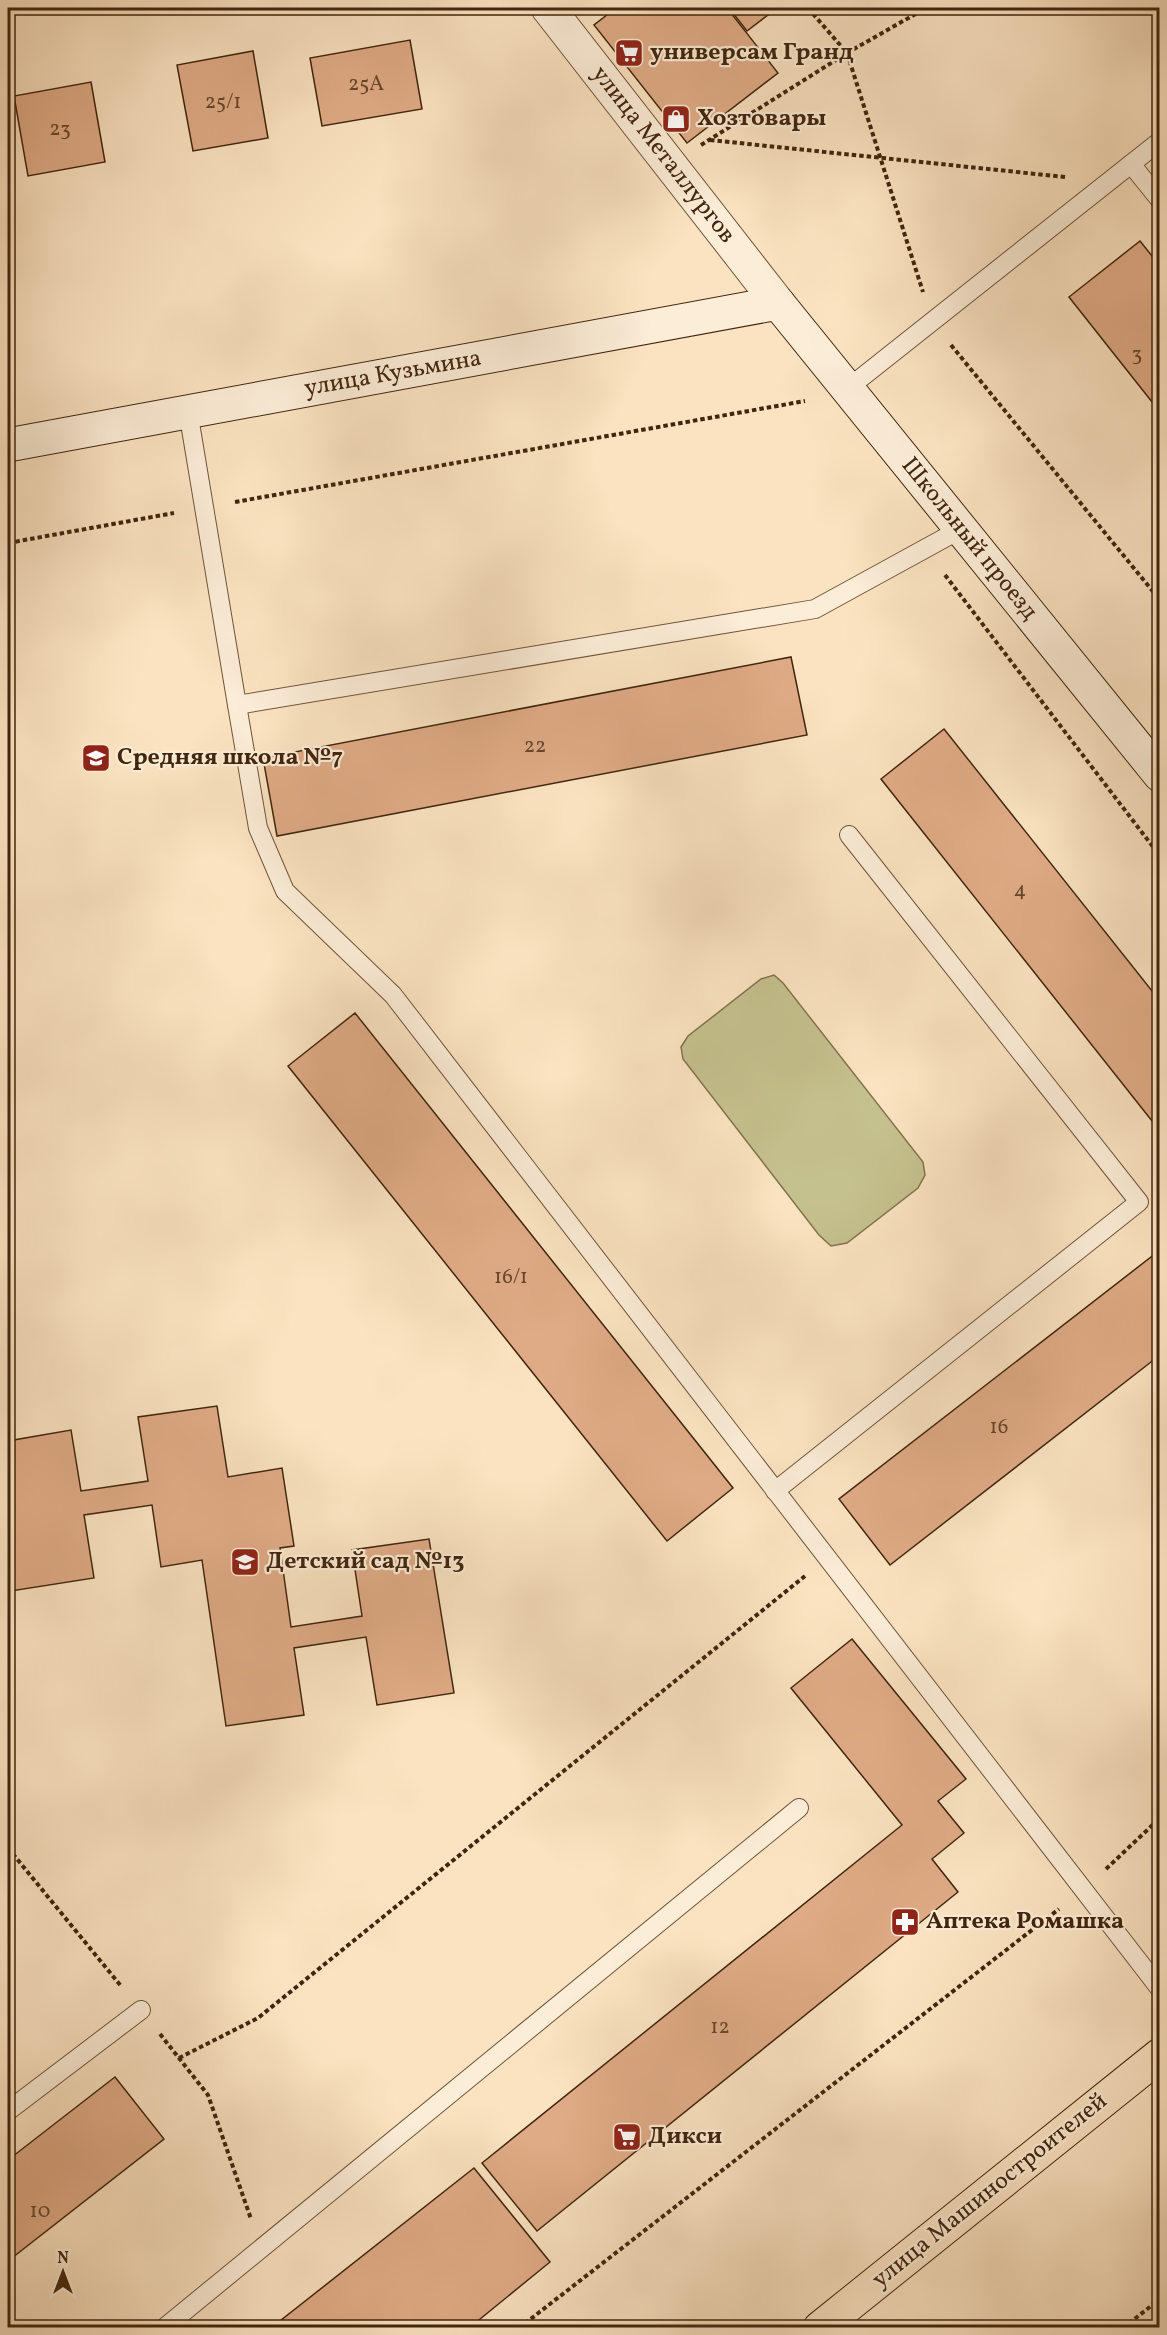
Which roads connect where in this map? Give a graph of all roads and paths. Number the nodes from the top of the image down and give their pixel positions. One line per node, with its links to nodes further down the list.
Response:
1 (548, 8): 6 (main road, улица Металлургов)
2 (926, 8): 3 (path)
3 (710, 140): 6 (path); 7 (path)
4 (1160, 141): 5 (lane)
5 (1131, 164): 7 (lane); 8 (lane)
6 (670, 165): 9 (main road, улица Металлургов)
7 (1108, 182): 10 (lane)
8 (1160, 200)
9 (778, 303): 10 (main road, Школьный проезд); 12 (main road, улица Кузьмина)
10 (847, 389): 15 (main road, Школьный проезд)
11 (811, 408): 14 (path)
12 (188, 411): 13 (main road, улица Кузьмина); 14 (lane)
13 (8, 445)
14 (204, 507): 16 (path); 18 (lane)
15 (961, 529): 17 (lane); 19 (main road, Школьный проезд)
16 (8, 543)
17 (926, 549): 18 (lane); 21 (path)
18 (237, 705): 22 (lane)
19 (1160, 775)
20 (849, 835): 22 (lane)
21 (1160, 856)
22 (775, 1491): 23 (lane)
23 (827, 1558): 27 (lane); 31 (path)
24 (799, 1808): 33 (lane)
25 (1160, 1818): 27 (path)
26 (8, 1848): 29 (path)
27 (1083, 1890): 28 (lane); 36 (path)
28 (1160, 1989)
29 (141, 2010): 31 (path); 32 (lane)
30 (1160, 2055): 37 (main road, улица Машиностроителей)
31 (179, 2058): 33 (path)
32 (8, 2111)
33 (261, 2248): 35 (lane)
34 (1160, 2299): 38 (path)
35 (164, 2328)
36 (519, 2328)
37 (820, 2328)
38 (1123, 2328)

